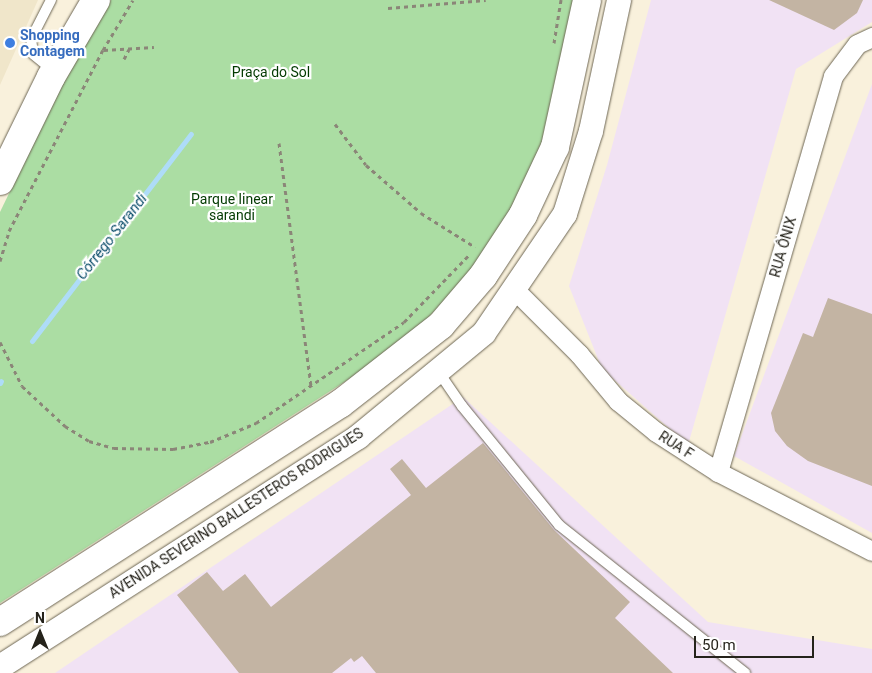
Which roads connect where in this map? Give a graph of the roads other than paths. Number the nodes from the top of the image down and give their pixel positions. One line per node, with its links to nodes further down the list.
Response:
1 (51, 0): 6 (lane)
2 (96, 0): 6 (main road)
3 (587, 0): 12 (main road)
4 (619, 0): 8 (street, AVENIDA SEVERINO BALLESTEROS RODRIGUES)
5 (872, 37): 10 (street, RUA ÔNIX)
6 (54, 72): 7 (main road)
7 (0, 181)
8 (515, 290): 9 (street, AVENIDA SEVERINO BALLESTEROS RODRIGUES); 10 (street, RUA F)
9 (438, 371): 13 (street, AVENIDA SEVERINO BALLESTEROS RODRIGUES); 14 (lane)
10 (718, 472): 11 (street, RUA F)
11 (872, 551)
12 (0, 622)
13 (0, 666)
14 (745, 673)

